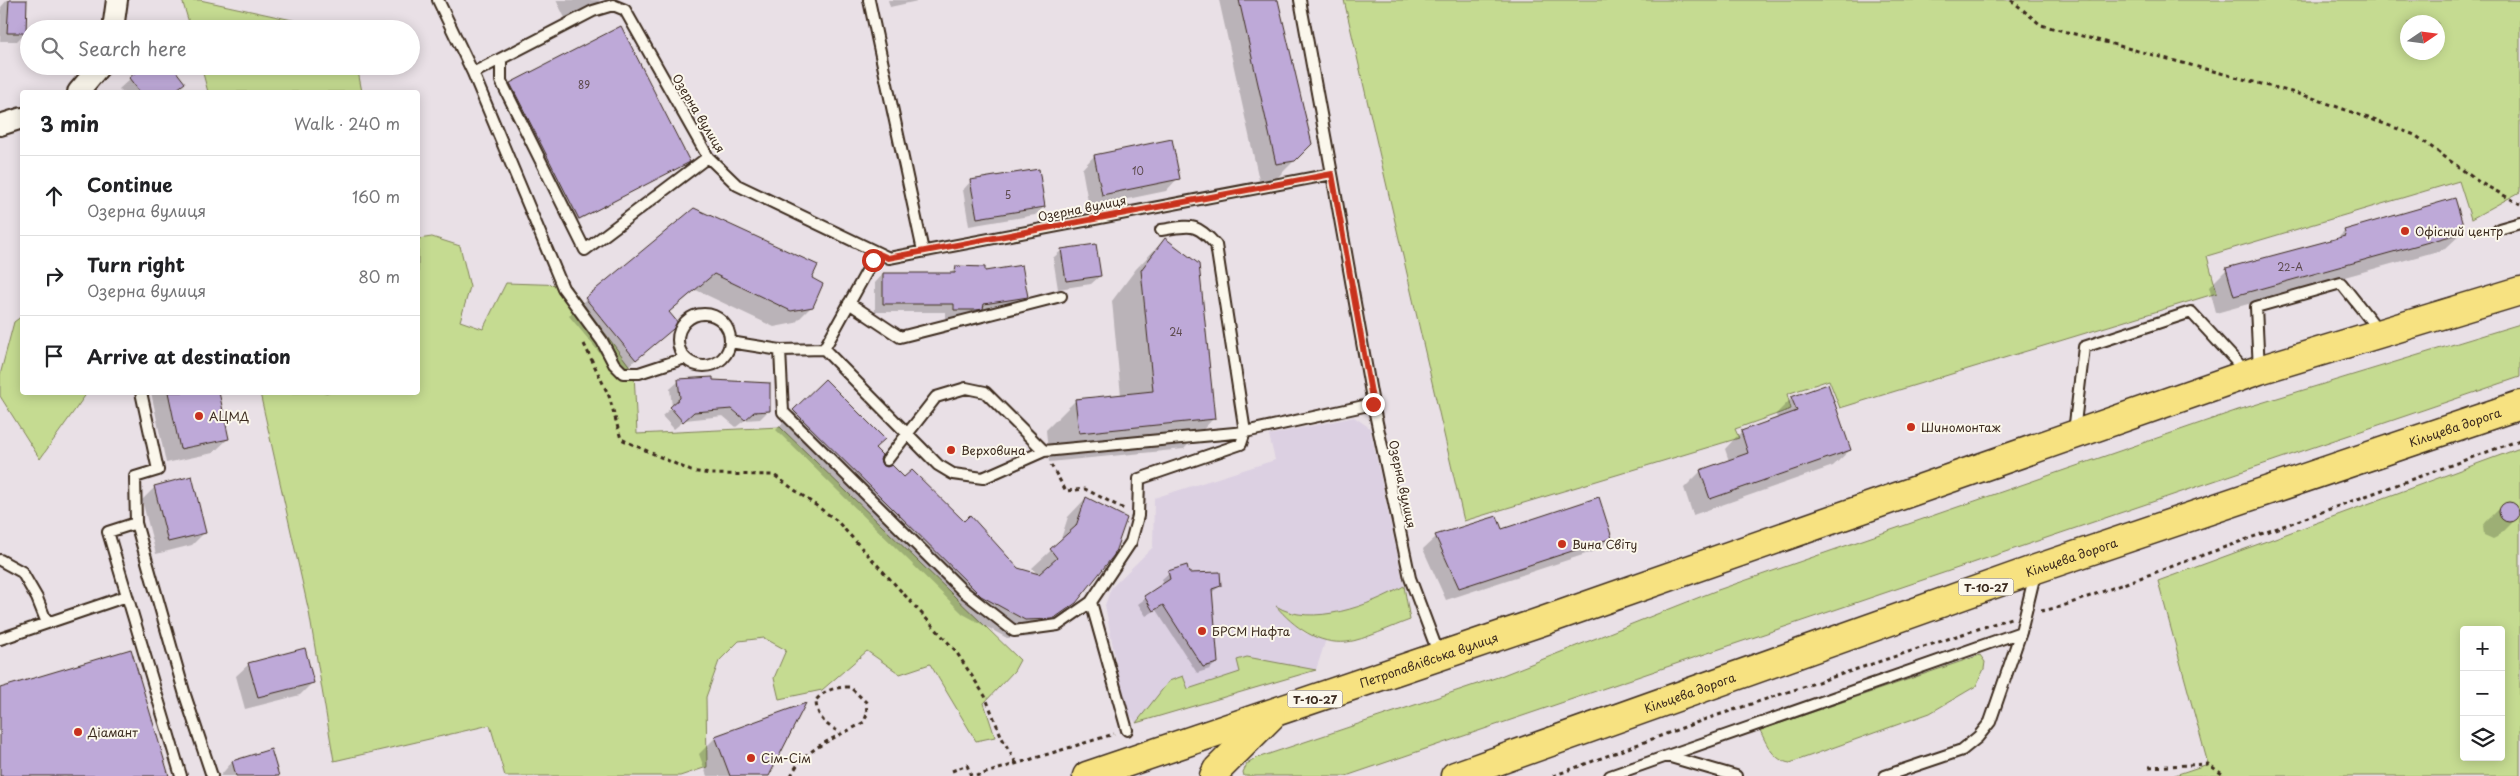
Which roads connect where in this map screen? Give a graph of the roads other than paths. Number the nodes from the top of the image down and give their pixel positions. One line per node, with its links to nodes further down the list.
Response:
1 (117, 0): 5 (street)
2 (438, 0): 7 (lane)
3 (869, 0): 17 (lane)
4 (1300, 0): 13 (lane)
5 (115, 20)
6 (501, 58): 7 (lane, Озерна вулиця); 12 (lane, Озерна вулиця); 12 (lane)
7 (473, 73): 26 (lane)
8 (92, 75): 9 (street)
9 (80, 90)
10 (20, 119): 11 (street)
11 (0, 124)
12 (708, 156): 18 (lane, Озерна вулиця)
13 (1332, 174): 17 (lane, Озерна вулиця); 29 (lane, Озерна вулиця)
14 (2520, 223): 15 (lane)
15 (2499, 229)
16 (1161, 230): 31 (lane)
17 (923, 251): 18 (lane, Озерна вулиця)
18 (877, 253): 21 (lane)
19 (2520, 291): 22 (highway, Т-10-27)
20 (1061, 296): 21 (lane)
21 (850, 303): 24 (lane)
22 (2380, 332): 27 (highway, Т-10-27); 27 (lane)
23 (730, 342): 25 (lane); 26 (lane); 26 (lane)
24 (824, 349): 25 (lane); 33 (lane)
25 (780, 350): 40 (lane)
26 (685, 358)
27 (2253, 372): 32 (highway, Т-10-27); 32 (lane)
28 (142, 395): 36 (lane)
29 (1373, 404): 31 (lane); 44 (lane, Озерна вулиця)
30 (2520, 405): 38 (highway, Кільцева дорога / Т-10-27)
31 (1245, 432): 34 (lane); 40 (lane)
32 (2074, 434): 44 (highway, Петропавлівська вулиця / Т-10-27)
33 (907, 435): 34 (lane); 34 (lane); 35 (lane)
34 (1044, 451)
35 (887, 460)
36 (136, 523): 39 (lane); 49 (lane)
37 (0, 560): 41 (lane)
38 (2036, 569): 42 (lane); 52 (highway, Кільцева дорога / Т-10-27)
39 (127, 596): 41 (lane); 48 (lane)
40 (1091, 602): 46 (lane)
41 (47, 623): 43 (lane)
42 (2021, 632): 47 (lane); 55 (lane)
43 (0, 639)
44 (1439, 655): 45 (highway, Петропавлівська вулиця / Т-10-27)
45 (1276, 711): 50 (highway, Петропавлівська вулиця / Т-10-27); 51 (highway)
46 (1127, 730)
47 (1667, 756): 53 (lane); 54 (lane)
48 (181, 776)
49 (212, 776)
50 (1087, 776)
51 (1214, 776)
52 (1455, 776)
53 (1610, 776)
54 (1736, 776)
55 (1885, 776)

